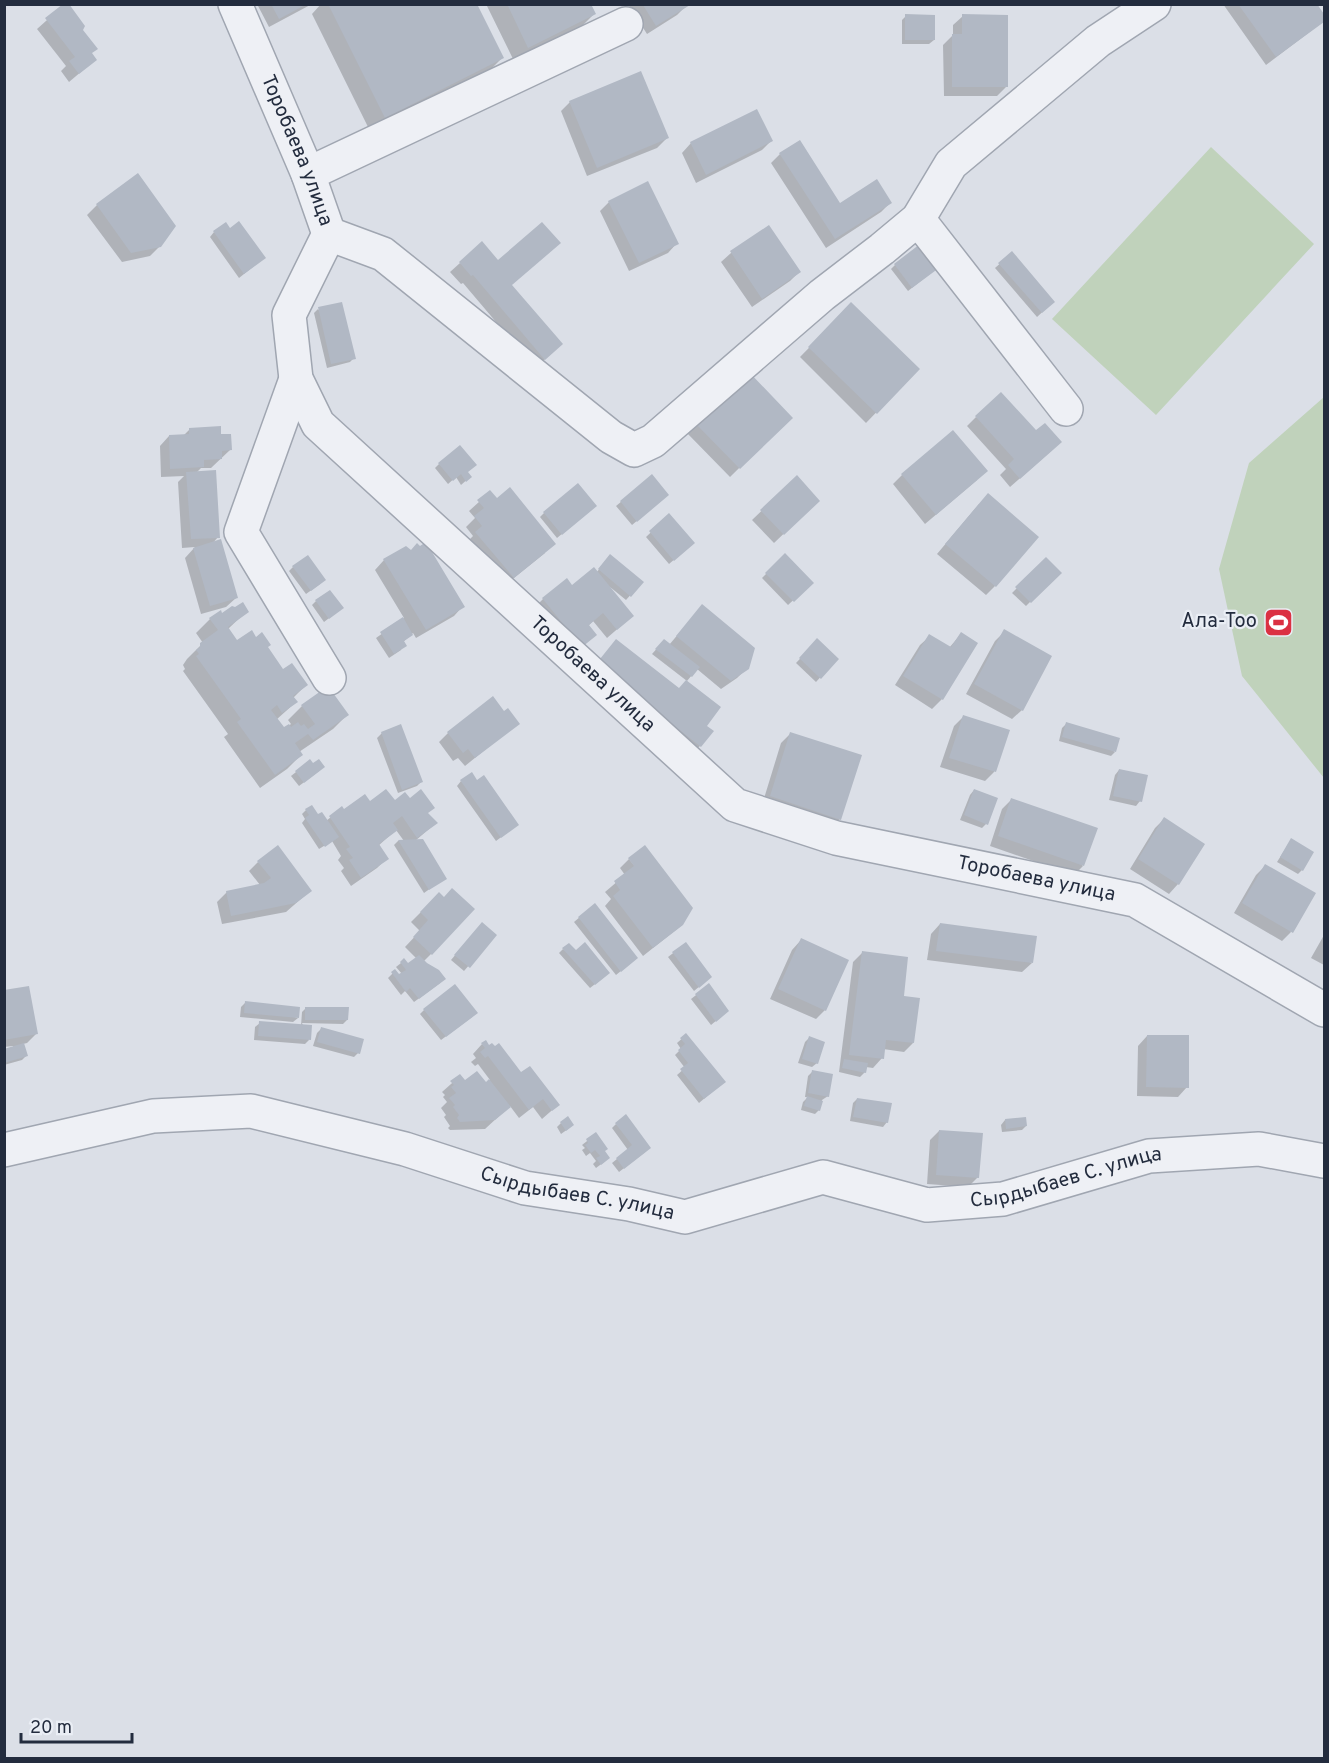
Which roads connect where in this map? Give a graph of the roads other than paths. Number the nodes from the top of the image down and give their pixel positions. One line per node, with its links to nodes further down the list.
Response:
1 (235, 4): 4 (street, Торобаева улица)
2 (1154, 4): 5 (street)
3 (626, 24): 4 (street)
4 (308, 174): 6 (street, Торобаева улица)
5 (918, 219): 6 (street); 8 (street)
6 (329, 234): 7 (street, Торобаева улица)
7 (296, 379): 9 (street); 10 (street, Торобаева улица)
8 (1066, 409)
9 (329, 678)
10 (1324, 1010)
11 (4, 1150): 12 (street, Сырдыбаев С. улица)
12 (1324, 1161)

